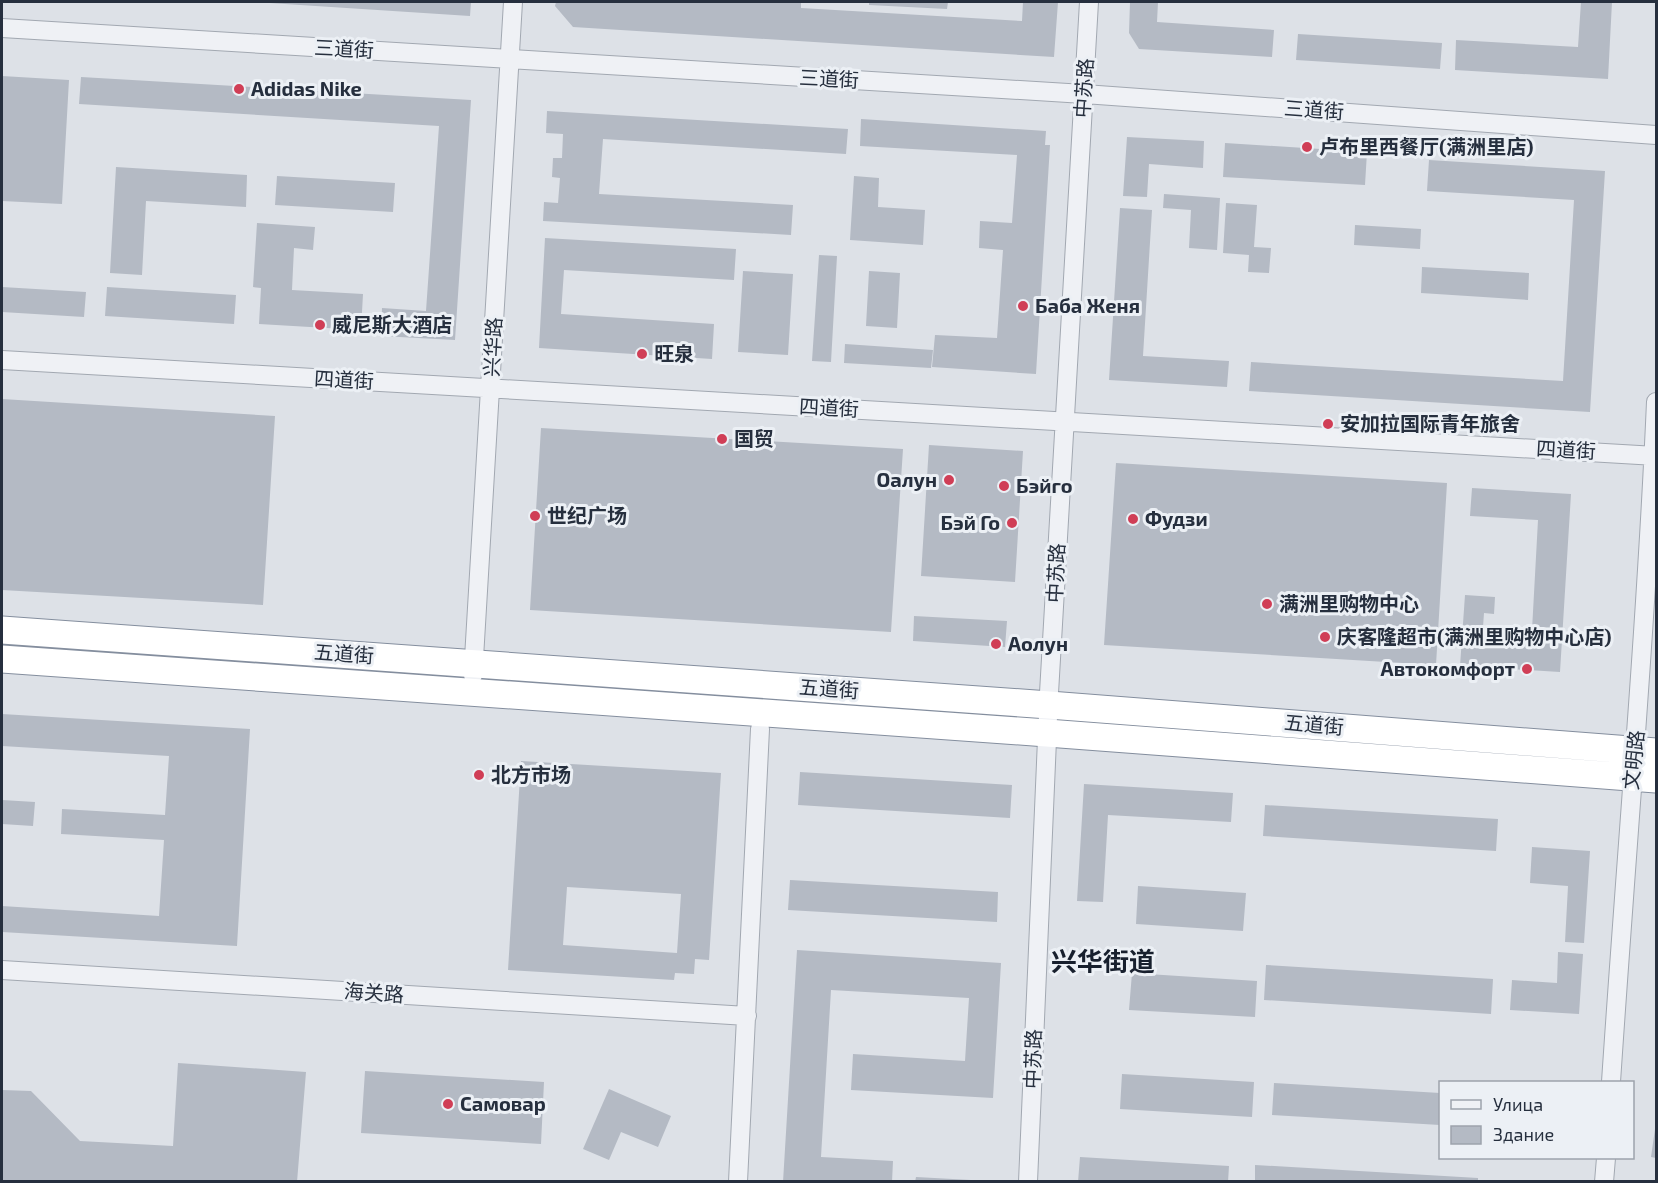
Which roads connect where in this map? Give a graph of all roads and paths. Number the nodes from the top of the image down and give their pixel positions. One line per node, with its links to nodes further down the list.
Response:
1 (513, 2): 4 (street, 兴华路)
2 (1089, 2): 5 (street, 中苏路)
3 (2, 28): 4 (street, 三道街)
4 (510, 59): 5 (street, 三道街); 8 (street, 兴华路)
5 (1084, 94): 6 (street, 三道街); 10 (street, 中苏路)
6 (1656, 135)
7 (2, 360): 8 (street, 四道街)
8 (490, 388): 10 (street, 四道街); 14 (street, 兴华路)
9 (1656, 402): 11 (street, 文明路)
10 (1064, 421): 11 (street, 四道街); 16 (street, 中苏路)
11 (1655, 456): 19 (street, 文明路)
12 (2, 630): 14 (highway, 五道街)
13 (2, 659): 15 (highway, 五道街)
14 (475, 663): 15 (street, 兴华路); 16 (highway, 五道街)
15 (472, 692): 18 (highway, 五道街)
16 (1049, 705): 18 (street, 中苏路); 19 (highway, 五道街)
17 (760, 729): 22 (street)
18 (1047, 733): 20 (highway, 五道街); 26 (street, 中苏路)
19 (1646, 751): 20 (street, 文明路)
20 (1644, 778): 23 (street, 文明路)
21 (2, 970): 22 (street, 海关路)
22 (747, 1016): 25 (street)
23 (1611, 1081)
24 (1606, 1159): 27 (street)
25 (738, 1182)
26 (1028, 1182)
27 (1604, 1182)

